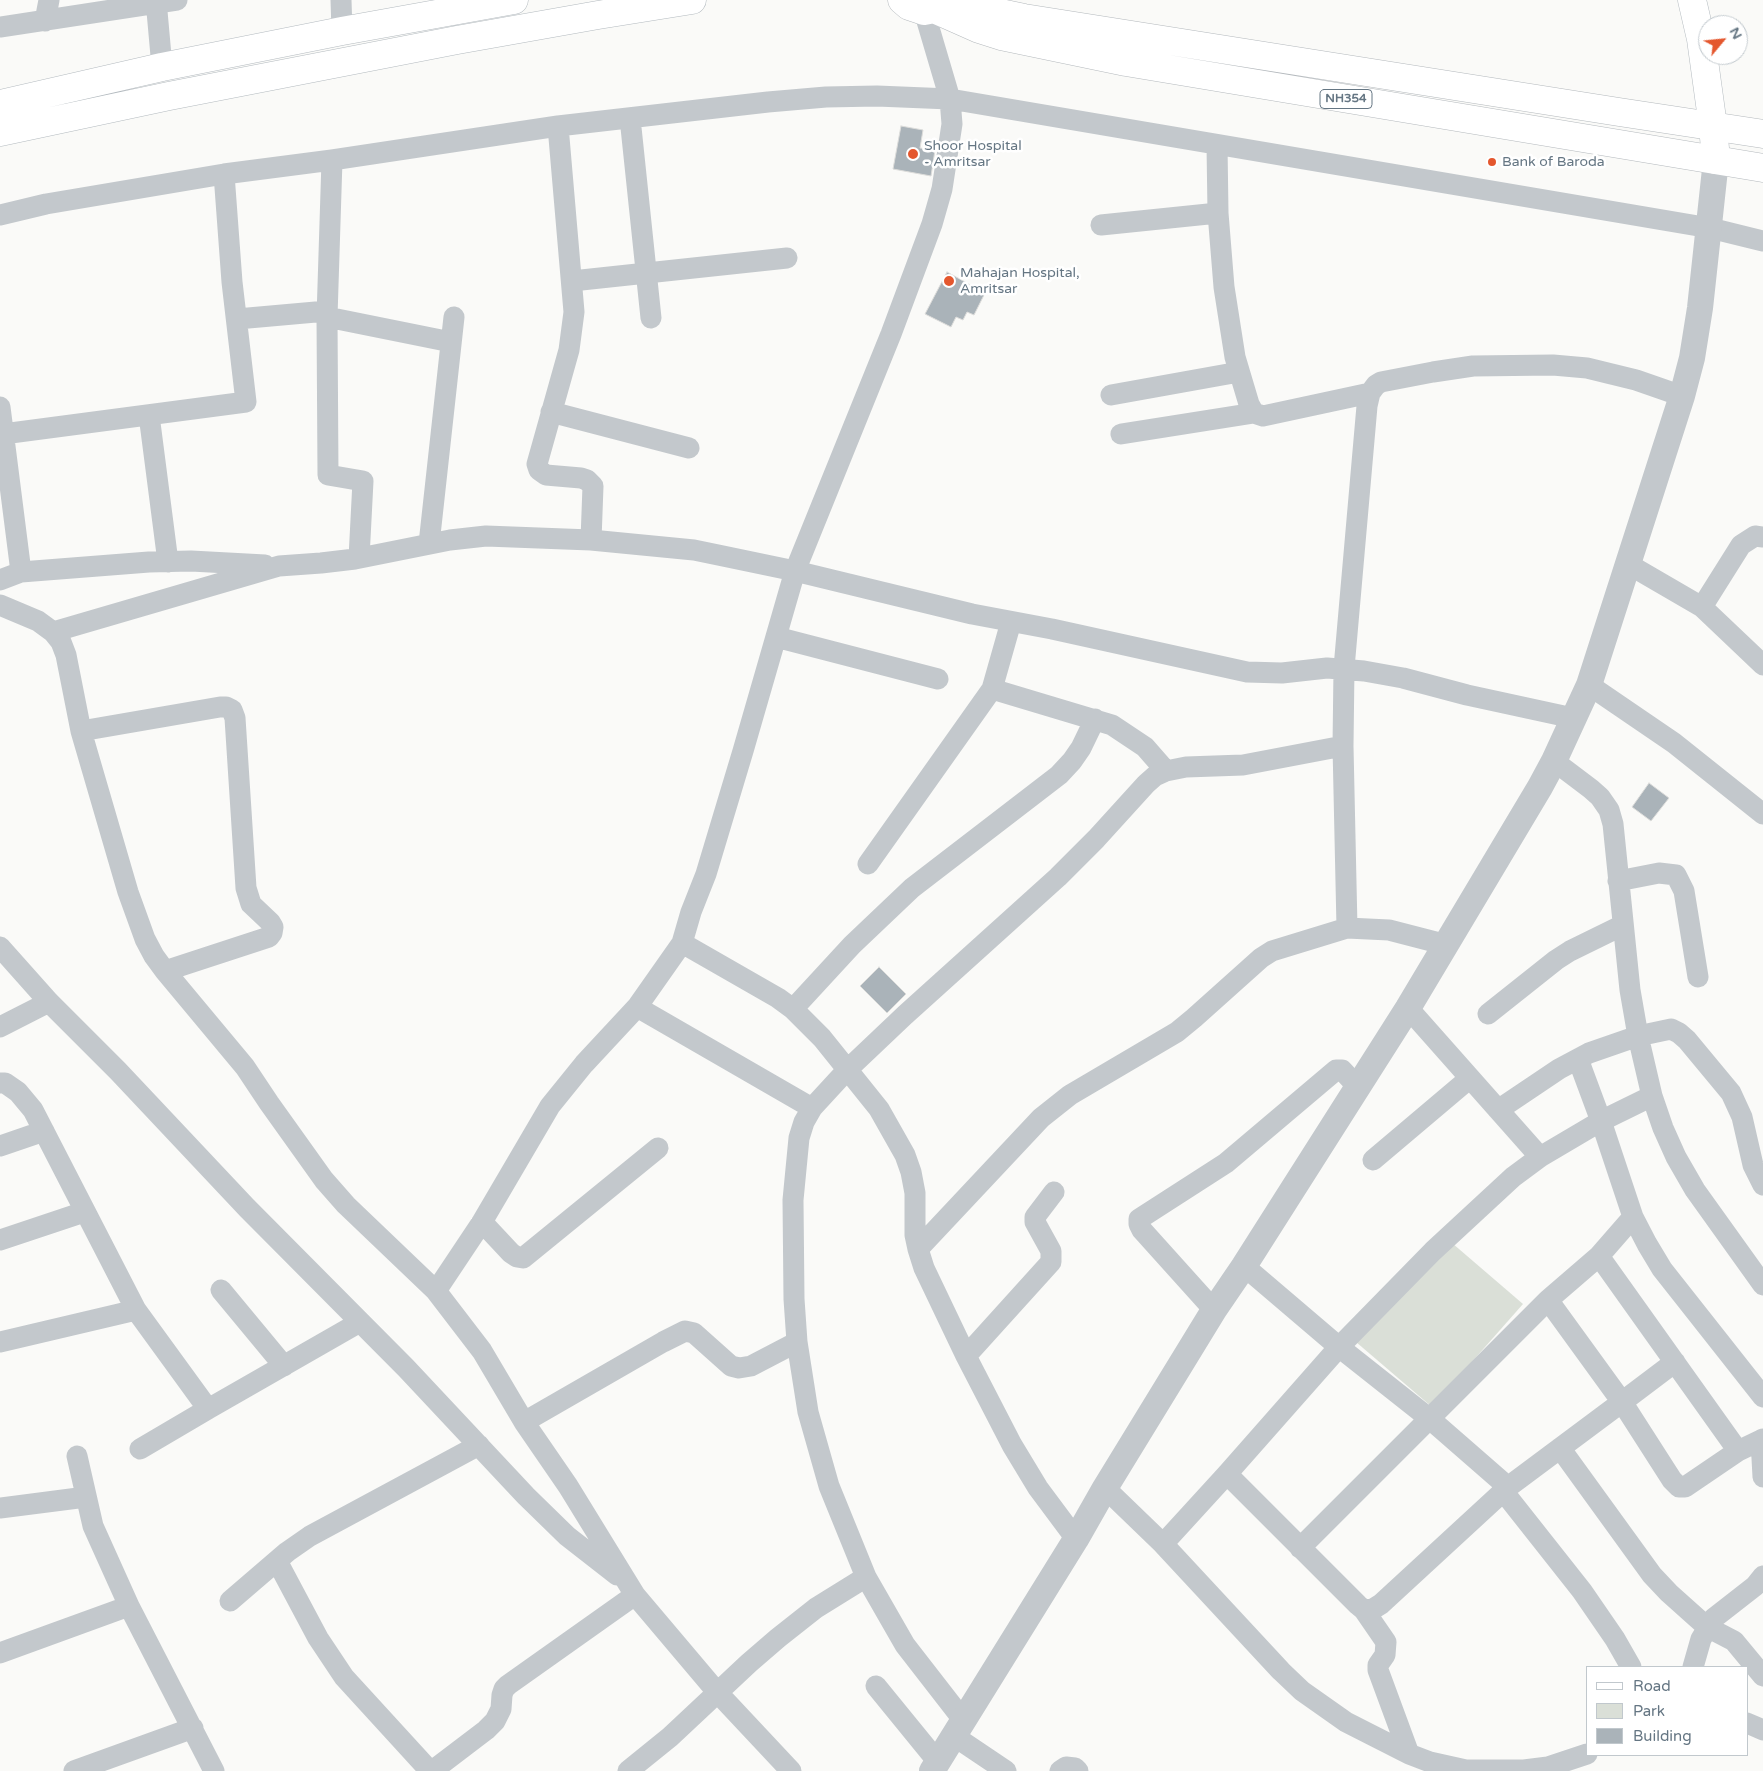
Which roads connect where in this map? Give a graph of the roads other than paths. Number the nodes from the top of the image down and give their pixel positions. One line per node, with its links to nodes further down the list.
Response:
1 (49, 0): 11 (street)
2 (177, 0): 8 (street)
3 (342, 0): 13 (street)
4 (514, 0): 10 (main road)
5 (692, 0): 20 (main road)
6 (964, 0): 19 (main road, NH354)
7 (1692, 0): 19 (main road)
8 (155, 2): 11 (street); 14 (street)
9 (927, 5): 15 (street); 24 (main road, NH354)
10 (443, 6): 13 (main road)
11 (45, 21): 12 (street)
12 (0, 27)
13 (342, 31): 14 (main road)
14 (162, 67): 16 (main road)
15 (950, 99): 17 (street); 22 (street); 60 (street)
16 (0, 104)
17 (630, 118): 18 (street); 33 (street)
18 (558, 126): 23 (street); 34 (street)
19 (1713, 126): 21 (main road, NH354); 24 (main road)
20 (0, 132)
21 (1763, 134)
22 (1216, 145): 27 (street); 30 (street)
23 (332, 160): 26 (street); 35 (street)
24 (1716, 160): 25 (main road, NH354); 30 (street)
25 (1763, 168)
26 (224, 174): 28 (street); 38 (street)
27 (1218, 214): 29 (street); 40 (street)
28 (0, 215)
29 (1101, 225)
30 (1710, 228): 31 (street); 43 (street)
31 (1763, 241)
32 (787, 258): 33 (street)
33 (646, 273): 34 (street); 37 (street)
34 (572, 281): 45 (street)
35 (327, 314): 38 (street); 39 (street); 55 (street)
36 (454, 317): 39 (street)
37 (651, 318)
38 (237, 319): 47 (street)
39 (451, 342): 54 (street)
40 (1239, 372): 42 (street); 46 (street)
41 (1370, 393): 43 (street); 46 (street); 68 (street)
42 (1111, 395)
43 (1682, 396): 57 (street)
44 (0, 407): 48 (street)
45 (551, 412): 50 (street); 53 (street)
46 (1254, 413): 49 (street)
47 (149, 415): 48 (street); 56 (street)
48 (4, 434): 51 (street)
49 (1121, 434)
50 (689, 448)
51 (5, 482): 59 (street)
52 (1763, 537): 63 (street)
53 (591, 540): 54 (street); 60 (street)
54 (429, 544): 55 (street)
55 (360, 558): 58 (street)
56 (168, 562): 58 (street); 59 (street)
57 (1628, 564): 63 (street); 70 (street)
58 (279, 566): 65 (street)
59 (21, 572): 61 (street)
60 (795, 572): 64 (street); 66 (street)
61 (0, 580)
62 (0, 605): 65 (street)
63 (1702, 607): 67 (street)
64 (1011, 622): 68 (street); 71 (street)
65 (53, 632): 74 (street)
66 (776, 637): 69 (street); 83 (street)
67 (1763, 665)
68 (1344, 668): 72 (street); 75 (street)
69 (938, 679)
70 (1589, 685): 72 (street); 78 (street)
71 (992, 689): 73 (street); 79 (street)
72 (1573, 718): 76 (street)
73 (1095, 719): 77 (street); 91 (street)
74 (81, 731): 86 (street); 86 (street)
75 (1343, 746): 77 (street); 82 (street)
76 (1554, 761): 80 (street); 84 (street)
77 (1166, 771): 96 (street)
78 (1763, 814)
79 (868, 864)
80 (1618, 881): 81 (street); 87 (street)
81 (1623, 925): 92 (street); 94 (street)
82 (1347, 928): 84 (street); 116 (street)
83 (682, 943): 89 (street); 91 (street)
84 (1447, 944): 90 (street)
85 (0, 946): 88 (street)
86 (165, 971): 121 (street)
87 (1698, 977)
88 (50, 1002): 93 (street); 125 (street)
89 (637, 1007): 101 (street); 114 (street)
90 (1408, 1008): 97 (street); 99 (street)
91 (793, 1009): 96 (street)
92 (1488, 1014)
93 (0, 1027)
94 (1638, 1036): 95 (street); 100 (street); 108 (street)
95 (1578, 1059): 102 (street); 103 (street)
96 (847, 1070): 101 (street); 116 (street)
97 (1470, 1078): 102 (street); 109 (street)
98 (2, 1081): 104 (street)
99 (1358, 1086): 118 (street); 124 (street)
100 (1652, 1096): 103 (street); 119 (street)
101 (812, 1108): 127 (street)
102 (1498, 1110): 107 (street)
103 (1601, 1121): 107 (street); 113 (street)
104 (44, 1131): 105 (street); 112 (street)
105 (0, 1146)
106 (658, 1148): 114 (street)
107 (1540, 1157): 128 (street)
108 (1757, 1157): 110 (street)
109 (1373, 1160)
110 (1763, 1185)
111 (1054, 1192): 129 (street)
112 (84, 1212): 115 (street); 123 (street)
113 (1633, 1217): 117 (street); 132 (street)
114 (482, 1222): 121 (street)
115 (0, 1240)
116 (918, 1249): 129 (street)
117 (1599, 1256): 122 (street); 130 (street)
118 (1244, 1266): 124 (street); 128 (street)
119 (1763, 1285)
120 (221, 1290): 131 (street)
121 (436, 1291): 136 (street)
122 (1548, 1300): 133 (street); 135 (street)
123 (136, 1310): 126 (street); 134 (street)
124 (1214, 1310): 145 (street)
125 (360, 1322): 131 (street); 138 (street)
126 (0, 1342)
127 (797, 1342): 136 (street); 154 (street)
128 (1339, 1347): 135 (street); 143 (street)
129 (966, 1356): 149 (street)
130 (1675, 1362): 133 (street); 141 (street)
131 (284, 1366): 134 (street)
132 (1763, 1397)
133 (1622, 1402): 139 (street); 141 (street)
134 (208, 1408): 140 (street)
135 (1430, 1419): 146 (street); 151 (street)
136 (524, 1422): 155 (street)
137 (1762, 1440): 141 (street); 144 (street)
138 (479, 1445): 152 (street); 155 (street)
139 (1560, 1448): 146 (street); 159 (street)
140 (140, 1449)
141 (1738, 1451)
142 (77, 1456): 147 (street)
143 (1227, 1474): 150 (street); 151 (street)
144 (1763, 1477)
145 (1105, 1488): 149 (street); 150 (street)
146 (1505, 1489): 158 (street); 161 (street)
147 (86, 1498): 148 (street); 157 (street)
148 (0, 1508)
149 (1076, 1539): 168 (street)
150 (1164, 1544): 170 (street)
151 (1300, 1548): 158 (street)
152 (277, 1561): 156 (street); 175 (street)
153 (1763, 1576): 159 (street)
154 (866, 1577): 165 (street); 168 (street)
155 (630, 1588): 165 (street); 175 (street)
156 (230, 1601)
157 (129, 1606): 160 (street); 167 (street)
158 (1364, 1610): 170 (street)
159 (1707, 1627): 162 (street); 163 (street)
160 (0, 1653)
161 (1630, 1666)
162 (1694, 1666)
163 (1763, 1676)
164 (876, 1686): 172 (street)
165 (717, 1692): 176 (street); 177 (street)
166 (1748, 1723): 169 (street)
167 (193, 1728): 173 (street); 174 (street)
168 (959, 1728): 172 (street); 178 (street)
169 (1763, 1730)
170 (1409, 1754): 171 (street)
171 (1586, 1754)
172 (935, 1767)
173 (74, 1771)
174 (214, 1771)
175 (431, 1771)
176 (628, 1771)
177 (791, 1771)
178 (1006, 1771)
179 (1060, 1771): 180 (street)
180 (1078, 1771)

